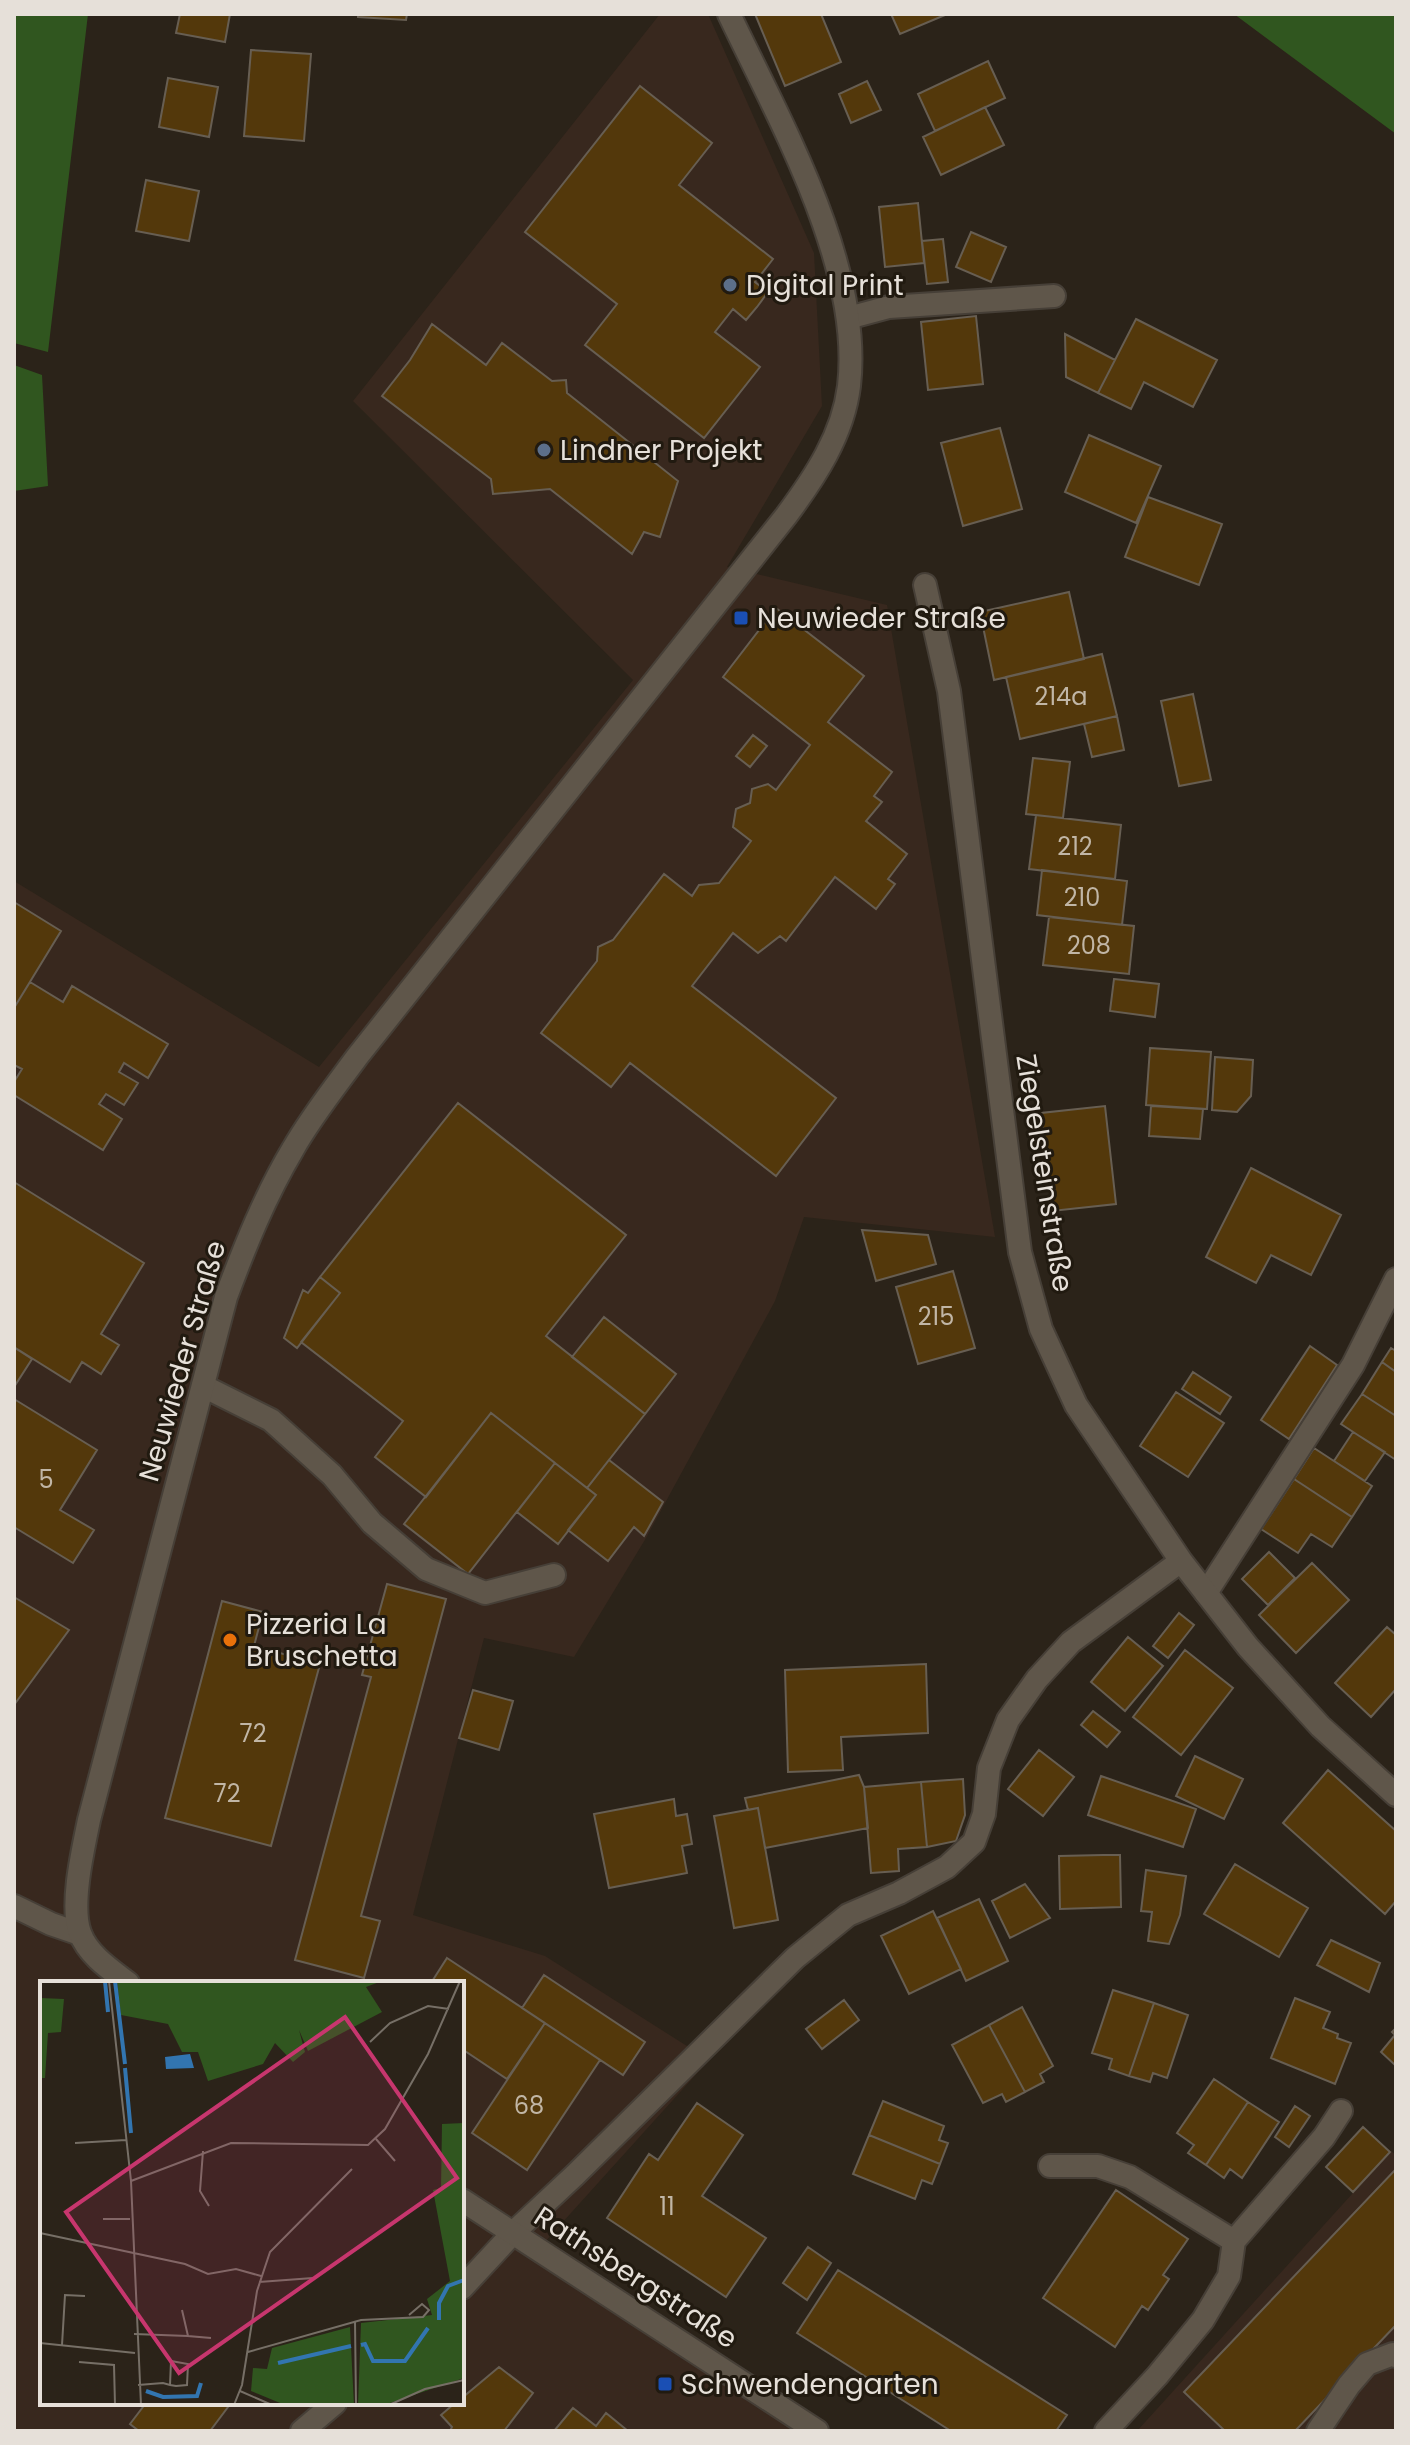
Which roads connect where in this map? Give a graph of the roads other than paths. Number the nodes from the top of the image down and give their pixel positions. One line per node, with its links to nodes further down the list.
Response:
1 (729, 14): 3 (street)
2 (1054, 296): 3 (street)
3 (848, 318): 6 (street, Neuwieder Straße)
4 (925, 585): 7 (street, Ziegelsteinstraße)
5 (1396, 1279): 9 (street)
6 (203, 1386): 8 (street); 12 (street, Neuwieder Straße)
7 (1181, 1561): 9 (street, Ziegelsteinstraße); 17 (street)
8 (554, 1575)
9 (1206, 1593): 10 (street, Ziegelsteinstraße)
10 (1396, 1795)
11 (14, 1906): 12 (street)
12 (80, 1934): 13 (street)
13 (126, 1981)
14 (1341, 2111): 18 (street)
15 (1050, 2166): 18 (street)
16 (464, 2201): 17 (street, Rathsbergstraße)
17 (513, 2233): 19 (street); 23 (street, Rathsbergstraße)
18 (1234, 2241): 24 (street)
19 (464, 2286)
20 (1396, 2356): 25 (street)
21 (333, 2405): 22 (street)
22 (302, 2431)
23 (817, 2431)
24 (1106, 2431)
25 (1318, 2431)

